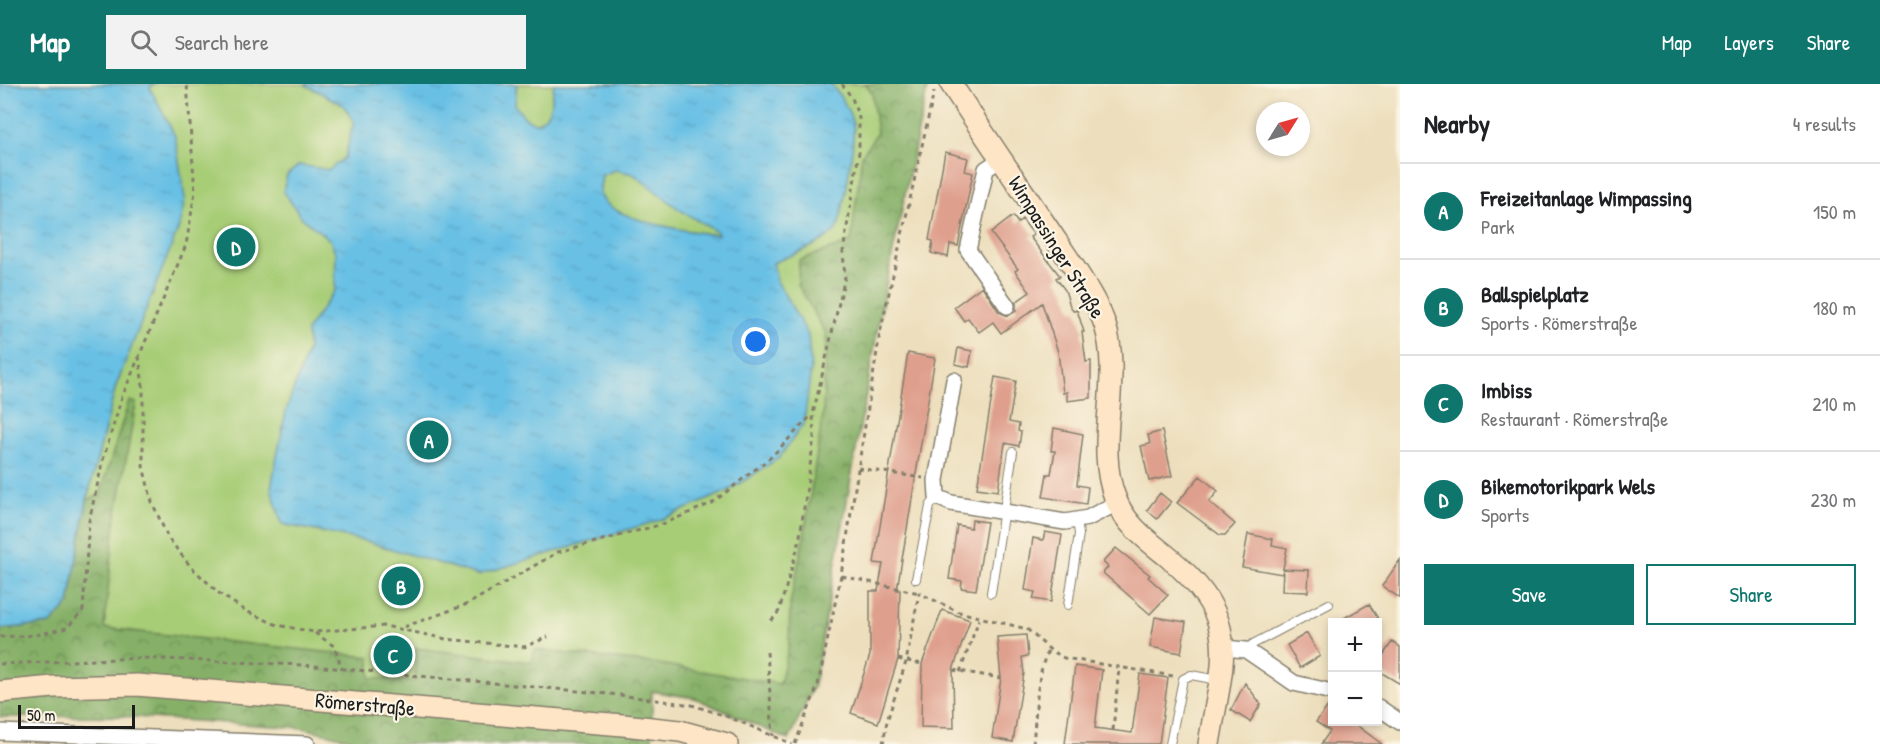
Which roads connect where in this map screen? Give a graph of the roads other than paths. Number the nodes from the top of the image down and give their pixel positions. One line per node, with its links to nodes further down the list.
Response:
1 (951, 84): 2 (street, Wimpassinger Straße)
2 (1001, 159): 3 (street); 7 (street, Wimpassinger Straße)
3 (1007, 306)
4 (954, 380): 6 (street)
5 (1013, 452): 8 (lane)
6 (937, 497): 8 (street); 10 (lane)
7 (1117, 503): 9 (street); 14 (street, Wimpassinger Straße)
8 (1005, 513): 9 (street); 11 (lane)
9 (1077, 521): 13 (lane)
10 (916, 579)
11 (992, 593)
12 (1329, 604): 15 (lane)
13 (1068, 605)
14 (1224, 648): 15 (street); 16 (street, Wimpassinger Straße)
15 (1246, 650): 17 (street)
16 (1219, 680): 24 (lane); 25 (street, Wimpassinger Straße)
17 (1328, 691)
18 (0, 692): 22 (street, Römerstraße)
19 (1382, 710): 20 (street)
20 (1400, 722)
21 (0, 732): 23 (street)
22 (716, 742)
23 (307, 744)
24 (1170, 744)
25 (1209, 744)

